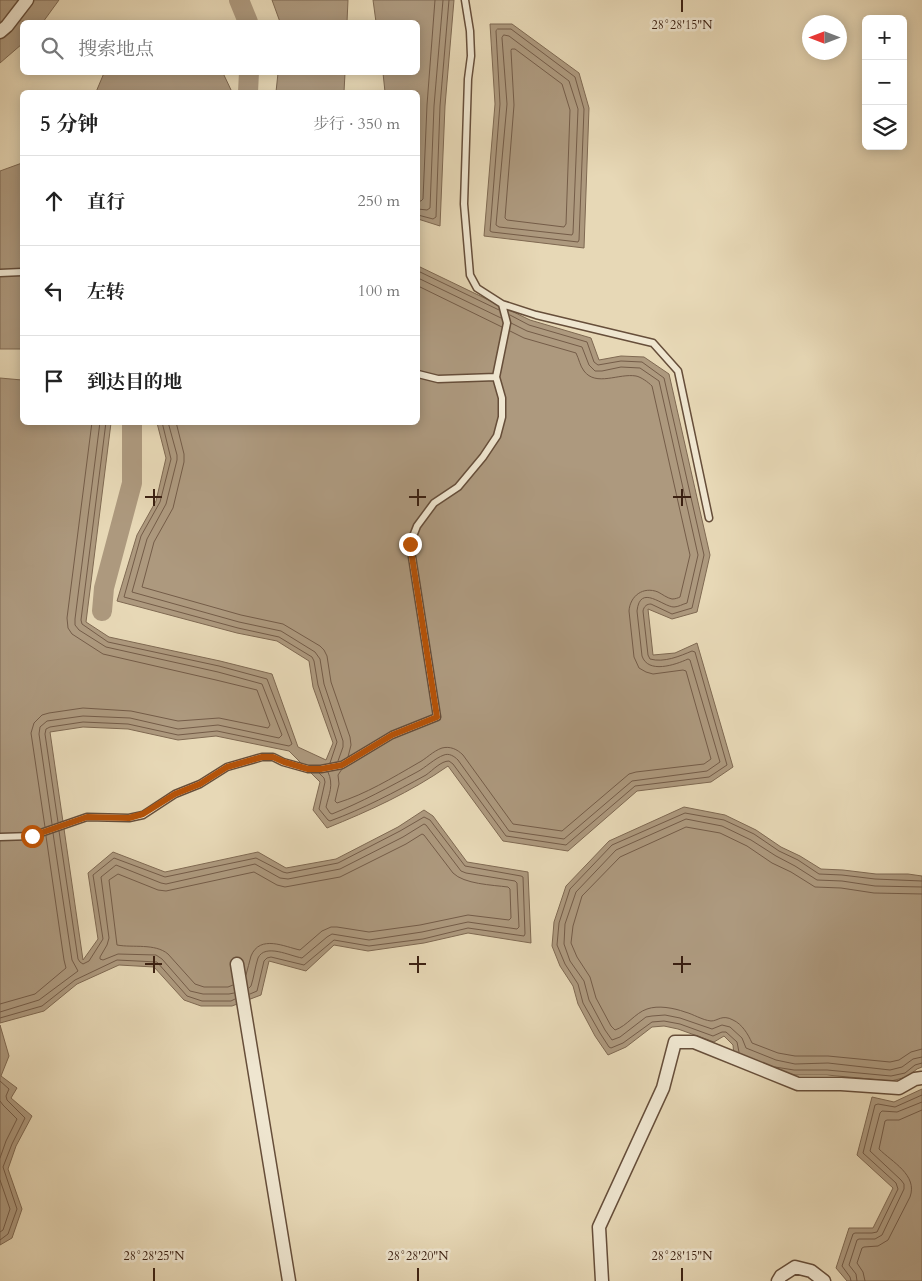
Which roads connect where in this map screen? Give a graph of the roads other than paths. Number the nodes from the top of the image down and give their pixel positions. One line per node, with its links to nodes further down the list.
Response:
1 (26, 0): 3 (street)
2 (465, 0): 6 (lane)
3 (0, 32)
4 (20, 272): 5 (lane)
5 (0, 273)
6 (502, 304): 8 (lane); 9 (lane)
7 (420, 374): 8 (lane)
8 (496, 377): 10 (lane)
9 (709, 518)
10 (0, 836)
11 (237, 964): 13 (street)
12 (922, 1078): 14 (street)
13 (289, 1281)
14 (602, 1281)
15 (778, 1281): 16 (street)
16 (824, 1281)

